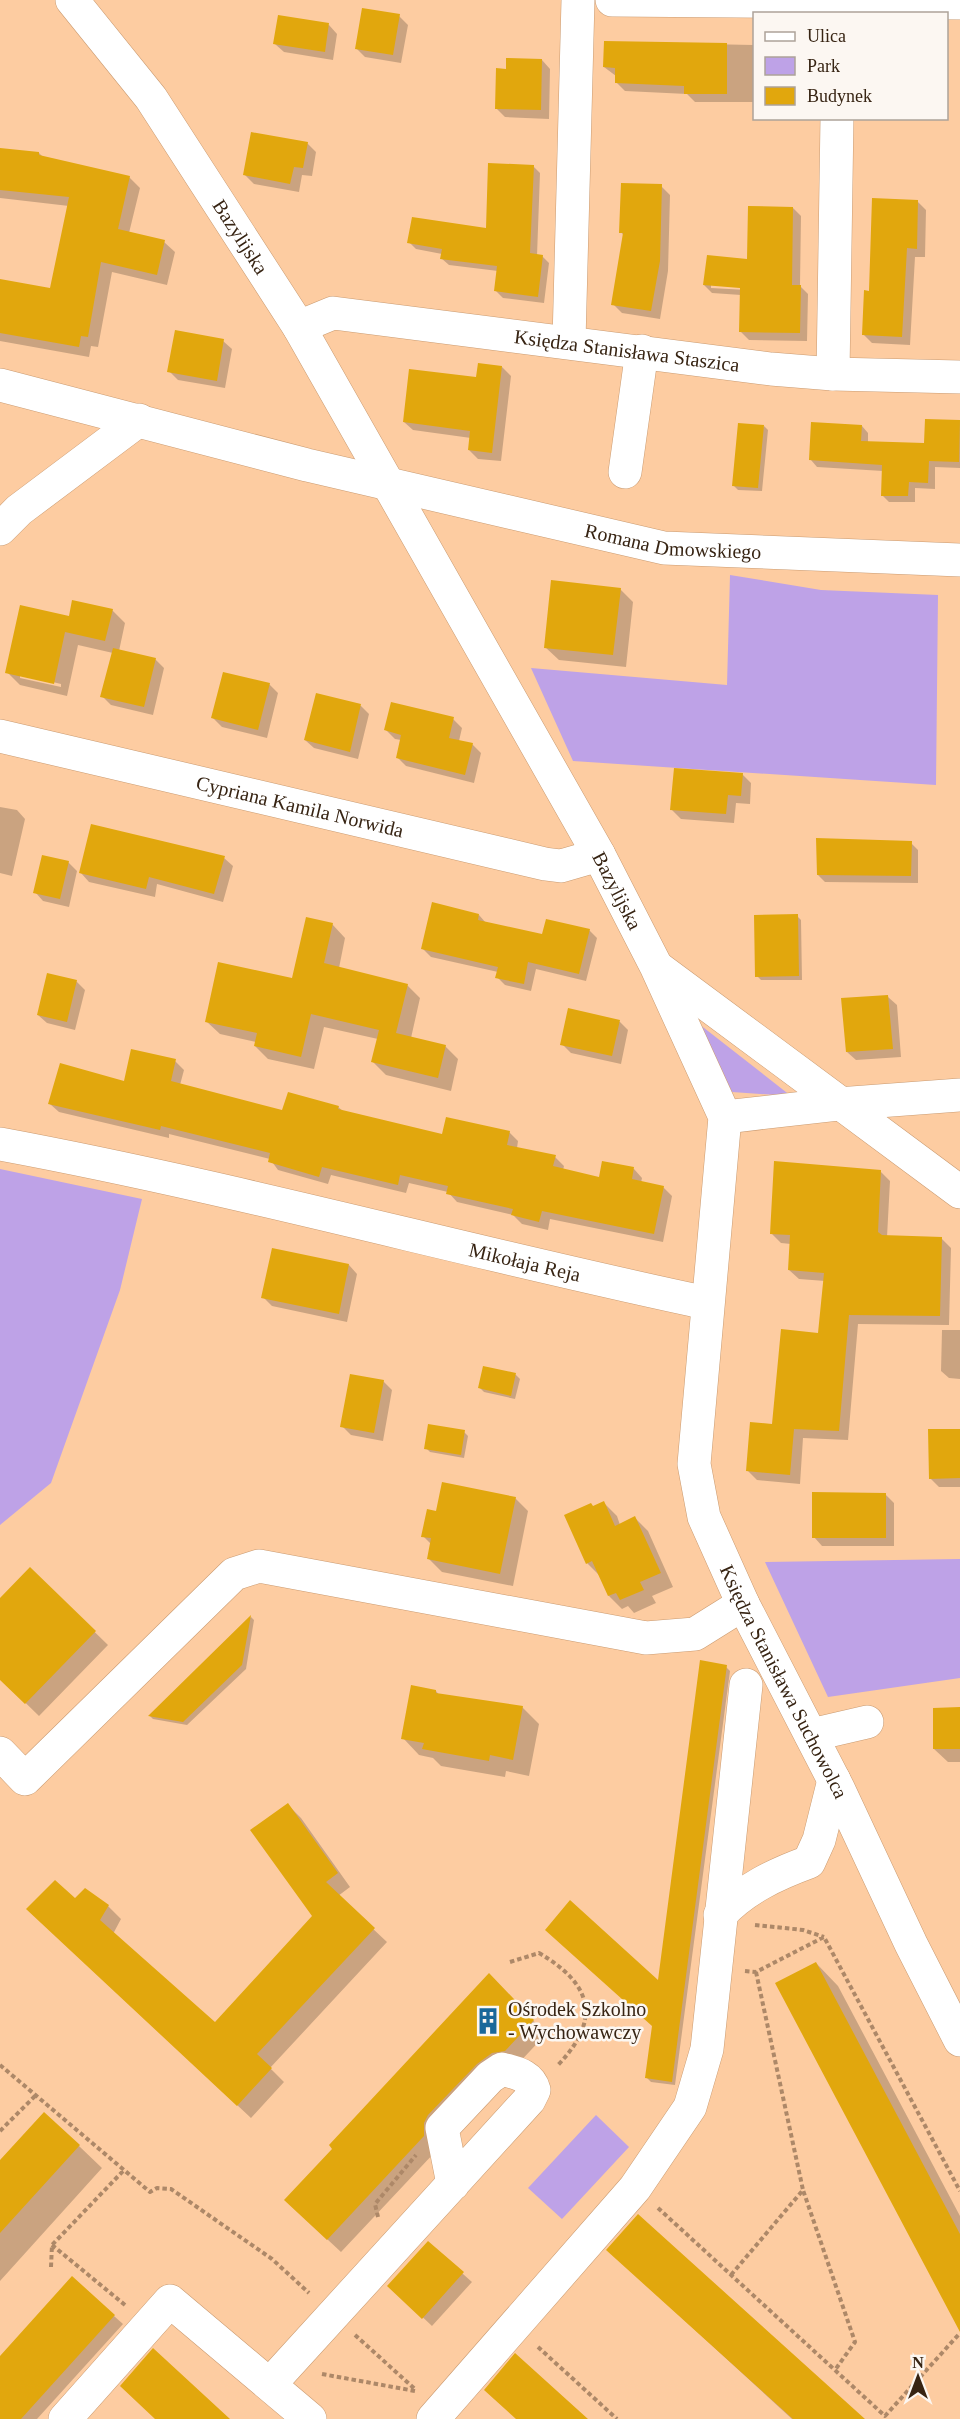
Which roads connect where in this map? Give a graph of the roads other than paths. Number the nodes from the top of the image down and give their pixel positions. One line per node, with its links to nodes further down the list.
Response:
1 (72, 0): 7 (street, Bazylijska)
2 (578, 0): 8 (street)
3 (612, 0): 5 (street)
4 (960, 3): 5 (street)
5 (839, 8)
6 (837, 120): 10 (street)
7 (299, 327): 8 (street, Księdza Stanisława Staszica); 15 (street, Bazylijska)
8 (569, 341): 9 (street, Księdza Stanisława Staszica)
9 (642, 351): 10 (street, Księdza Stanisława Staszica); 14 (street)
10 (833, 374): 11 (street, Księdza Stanisława Staszica)
11 (960, 377)
12 (0, 385): 13 (street)
13 (139, 420): 15 (street); 16 (street)
14 (625, 472)
15 (391, 486): 17 (street, Romana Dmowskiego); 19 (street, Bazylijska)
16 (0, 530)
17 (960, 560)
18 (0, 736): 19 (street, Cypriana Kamila Norwida)
19 (599, 855): 20 (street, Bazylijska)
20 (656, 966): 22 (street, Bazylijska); 23 (street)
21 (960, 1095): 22 (street)
22 (838, 1104): 23 (street); 25 (street, Bazylijska)
23 (725, 1117): 26 (street)
24 (0, 1144): 26 (street, Mikołaja Reja)
25 (960, 1192)
26 (707, 1303): 27 (street, Księdza Stanisława Suchowolca)
27 (743, 1604): 30 (street, Księdza Stanisława Suchowolca); 31 (street)
28 (746, 1685): 33 (street)
29 (867, 1722): 30 (street)
30 (811, 1735): 32 (street, Księdza Stanisława Suchowolca)
31 (0, 1753)
32 (834, 1780): 33 (street); 34 (street, Księdza Stanisława Suchowolca)
33 (720, 1915): 39 (street)
34 (960, 2040)
35 (453, 2184): 35 (street); 36 (street)
36 (278, 2375): 37 (street); 38 (street)
37 (65, 2419)
38 (310, 2419)
39 (433, 2419)

